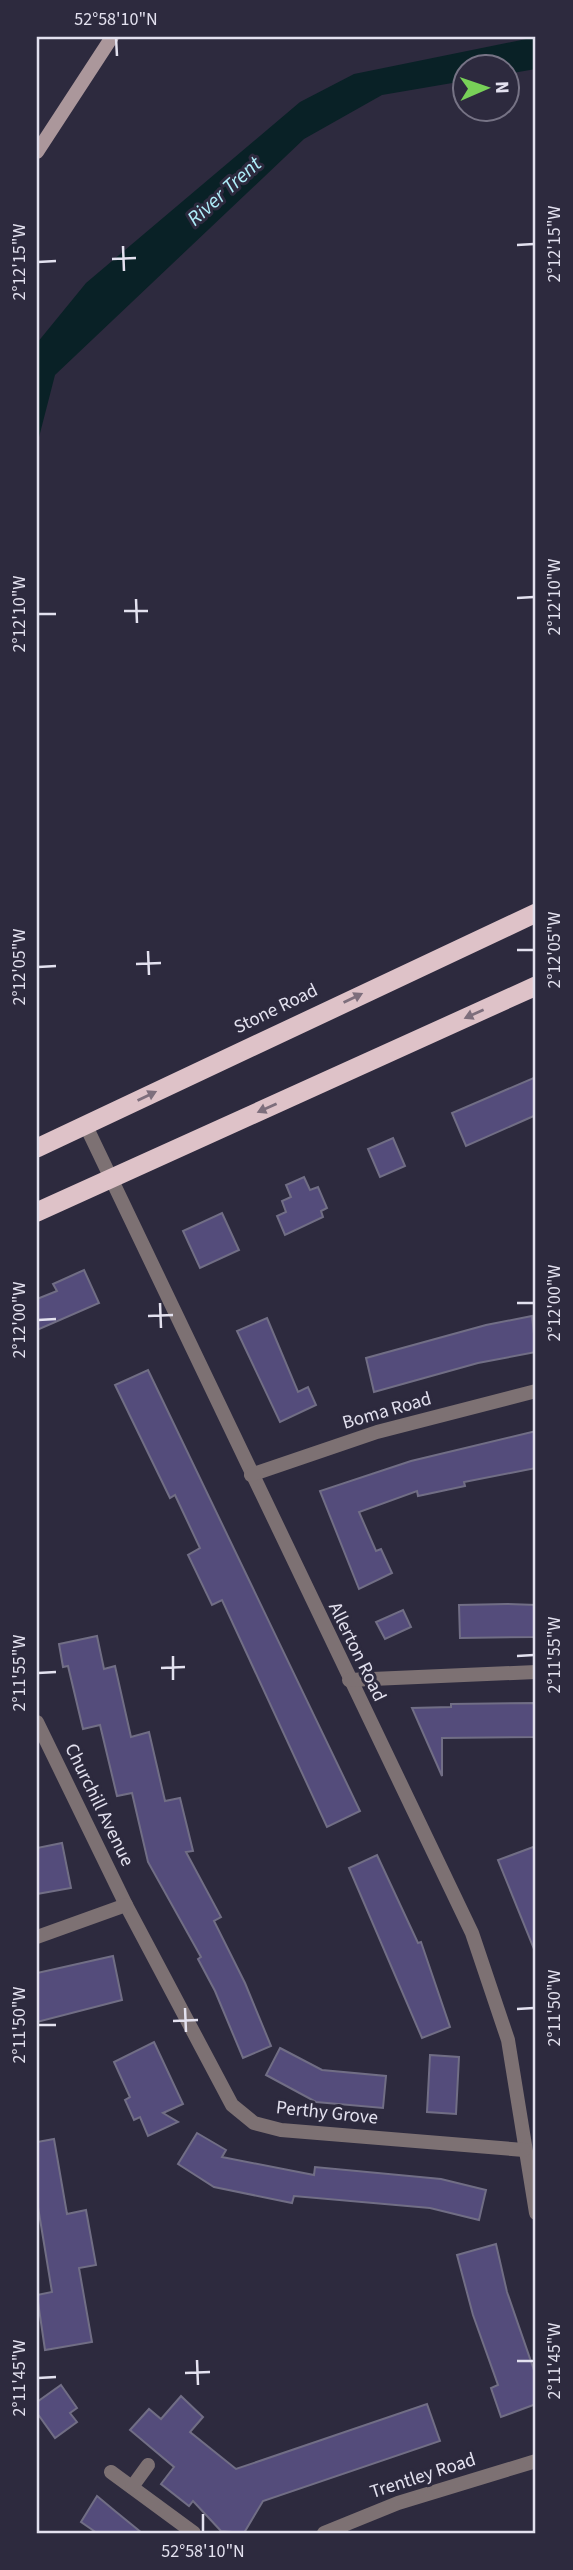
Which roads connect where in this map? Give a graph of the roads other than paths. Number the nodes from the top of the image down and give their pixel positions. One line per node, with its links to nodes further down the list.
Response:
1 (112, 37): 2 (main road)
2 (37, 152)
3 (536, 913): 5 (highway, Stone Road, one-way to 3)
4 (536, 986): 7 (highway, one-way to 7)
5 (86, 1126): 6 (highway, Stone Road); 7 (street, Allerton Road)
6 (37, 1148)
7 (110, 1180): 8 (highway); 10 (street, Allerton Road)
8 (37, 1212)
9 (536, 1391): 10 (street, Boma Road)
10 (251, 1475): 12 (street, Allerton Road)
11 (536, 1672): 12 (street)
12 (349, 1680): 16 (street, Allerton Road)
13 (37, 1722): 14 (street, Churchill Avenue)
14 (126, 1905): 15 (street); 16 (street, Perthy Grove)
15 (37, 1937)
16 (524, 2150): 17 (street, Allerton Road)
17 (536, 2213)
18 (536, 2461): 23 (street, Trentley Road)
19 (148, 2465): 21 (street)
20 (111, 2472): 21 (street)
21 (132, 2487): 22 (street)
22 (194, 2533)
23 (324, 2533)

